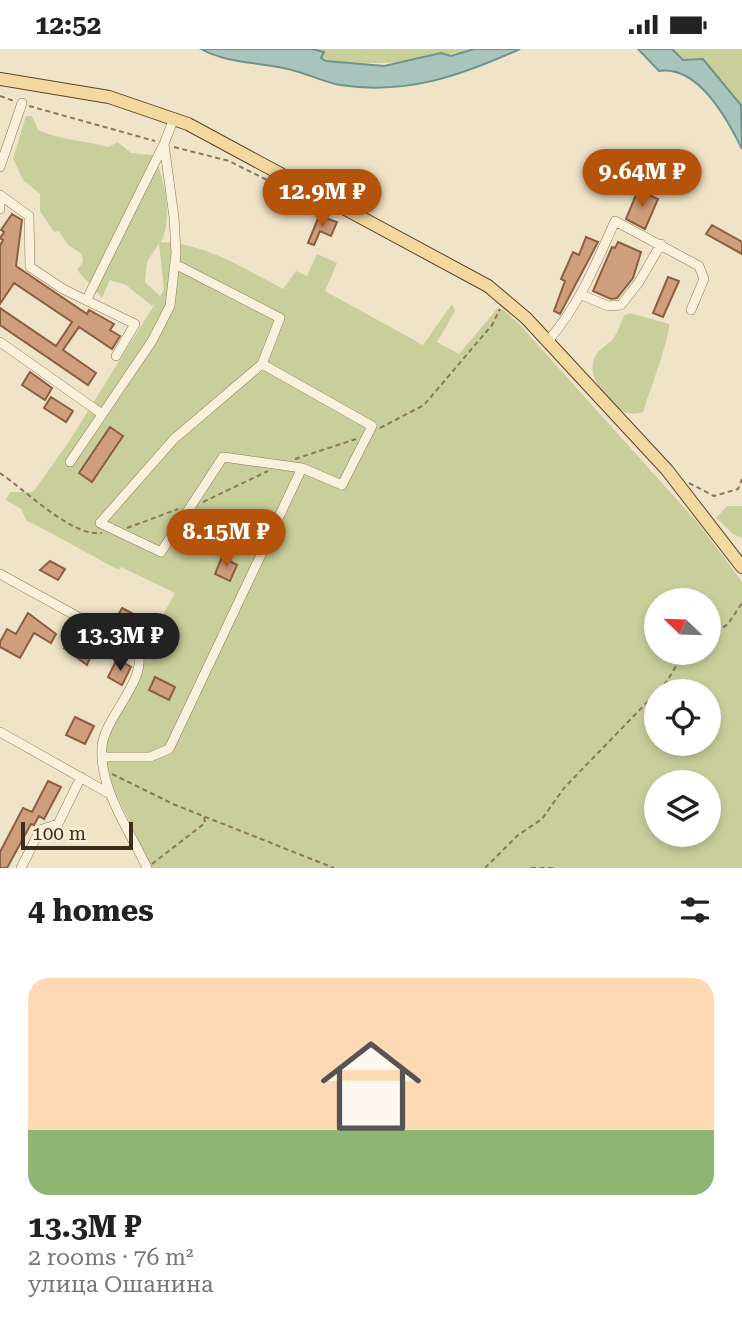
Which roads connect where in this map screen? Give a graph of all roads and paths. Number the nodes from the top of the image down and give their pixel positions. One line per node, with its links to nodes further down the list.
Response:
1 (0, 79): 4 (main road)
2 (0, 96): 3 (path)
3 (22, 103): 5 (path); 6 (street)
4 (174, 118): 5 (street); 15 (main road)
5 (164, 144): 8 (path); 11 (street); 13 (street)
6 (0, 167)
7 (0, 196): 9 (street); 13 (street)
8 (318, 207)
9 (0, 209)
10 (661, 244): 12 (street); 12 (street); 14 (street)
11 (175, 264): 18 (street); 19 (street)
12 (582, 295): 15 (street)
13 (86, 299): 17 (street)
14 (691, 310)
15 (548, 341): 22 (main road)
16 (0, 342): 19 (street)
17 (116, 356)
18 (262, 364): 21 (street); 21 (street)
19 (102, 414): 20 (street)
20 (70, 462)
21 (302, 468): 30 (street)
22 (667, 470): 23 (path); 24 (main road)
23 (742, 479)
24 (742, 567)
25 (0, 574): 30 (street)
26 (742, 603): 27 (path)
27 (721, 629)
28 (644, 705): 38 (path)
29 (0, 732): 32 (street)
30 (103, 757): 31 (street)
31 (104, 775): 33 (street); 34 (path)
32 (81, 777): 33 (street); 35 (street)
33 (110, 795): 36 (street)
34 (203, 815): 36 (path); 37 (path)
35 (21, 868)
36 (147, 868)
37 (334, 868)
38 (485, 868)
39 (531, 868): 40 (path)
40 (555, 868)

